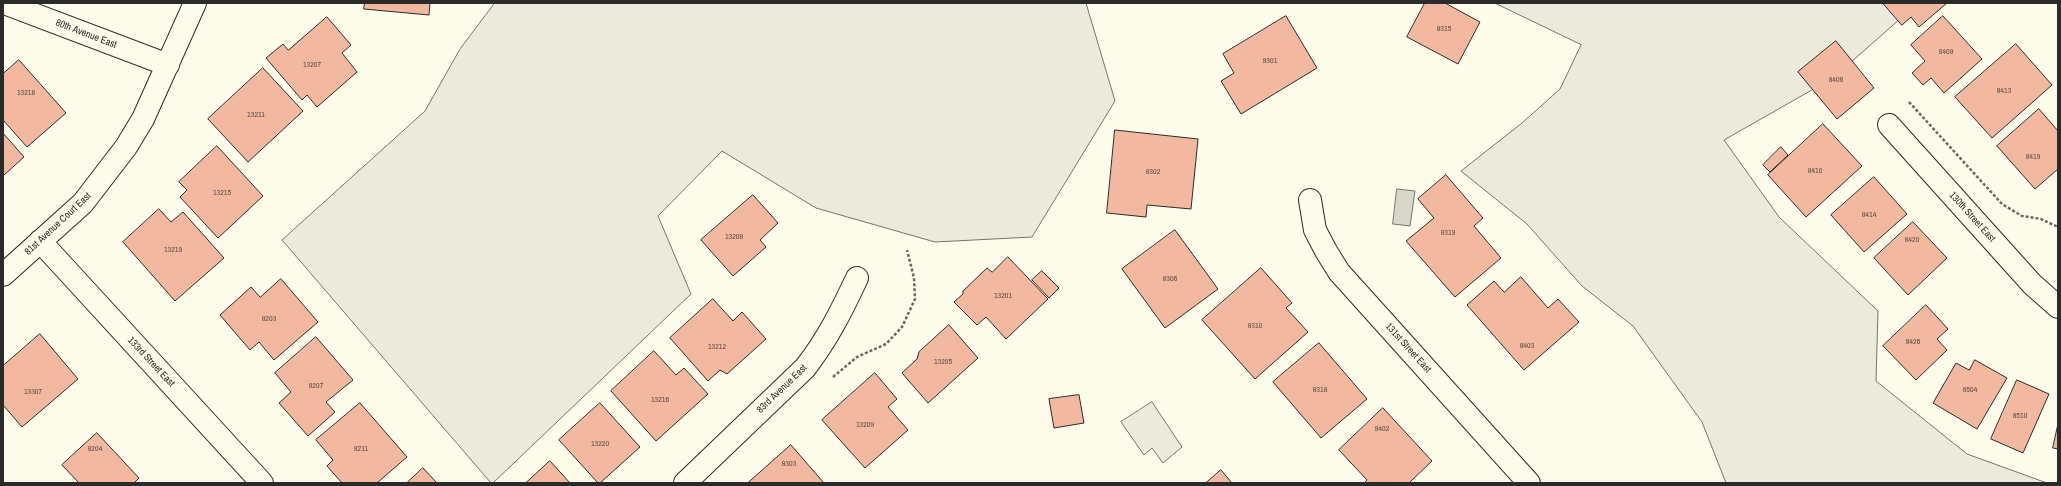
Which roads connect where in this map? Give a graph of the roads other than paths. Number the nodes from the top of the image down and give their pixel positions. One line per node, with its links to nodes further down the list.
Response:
1 (4, 3): 3 (street, 80th Avenue East)
2 (194, 3): 3 (street, 81st Avenue Court East)
3 (168, 65): 6 (street, 81st Avenue Court East)
4 (1888, 125): 9 (street, 130th Street East)
5 (1310, 200): 12 (street, 131st Street East)
6 (40, 241): 7 (street, 81st Avenue Court East); 10 (street, 133rd Street East)
7 (3, 275)
8 (857, 278): 11 (street, 83rd Avenue East)
9 (2058, 307)
10 (262, 483)
11 (685, 483)
12 (1529, 483)

